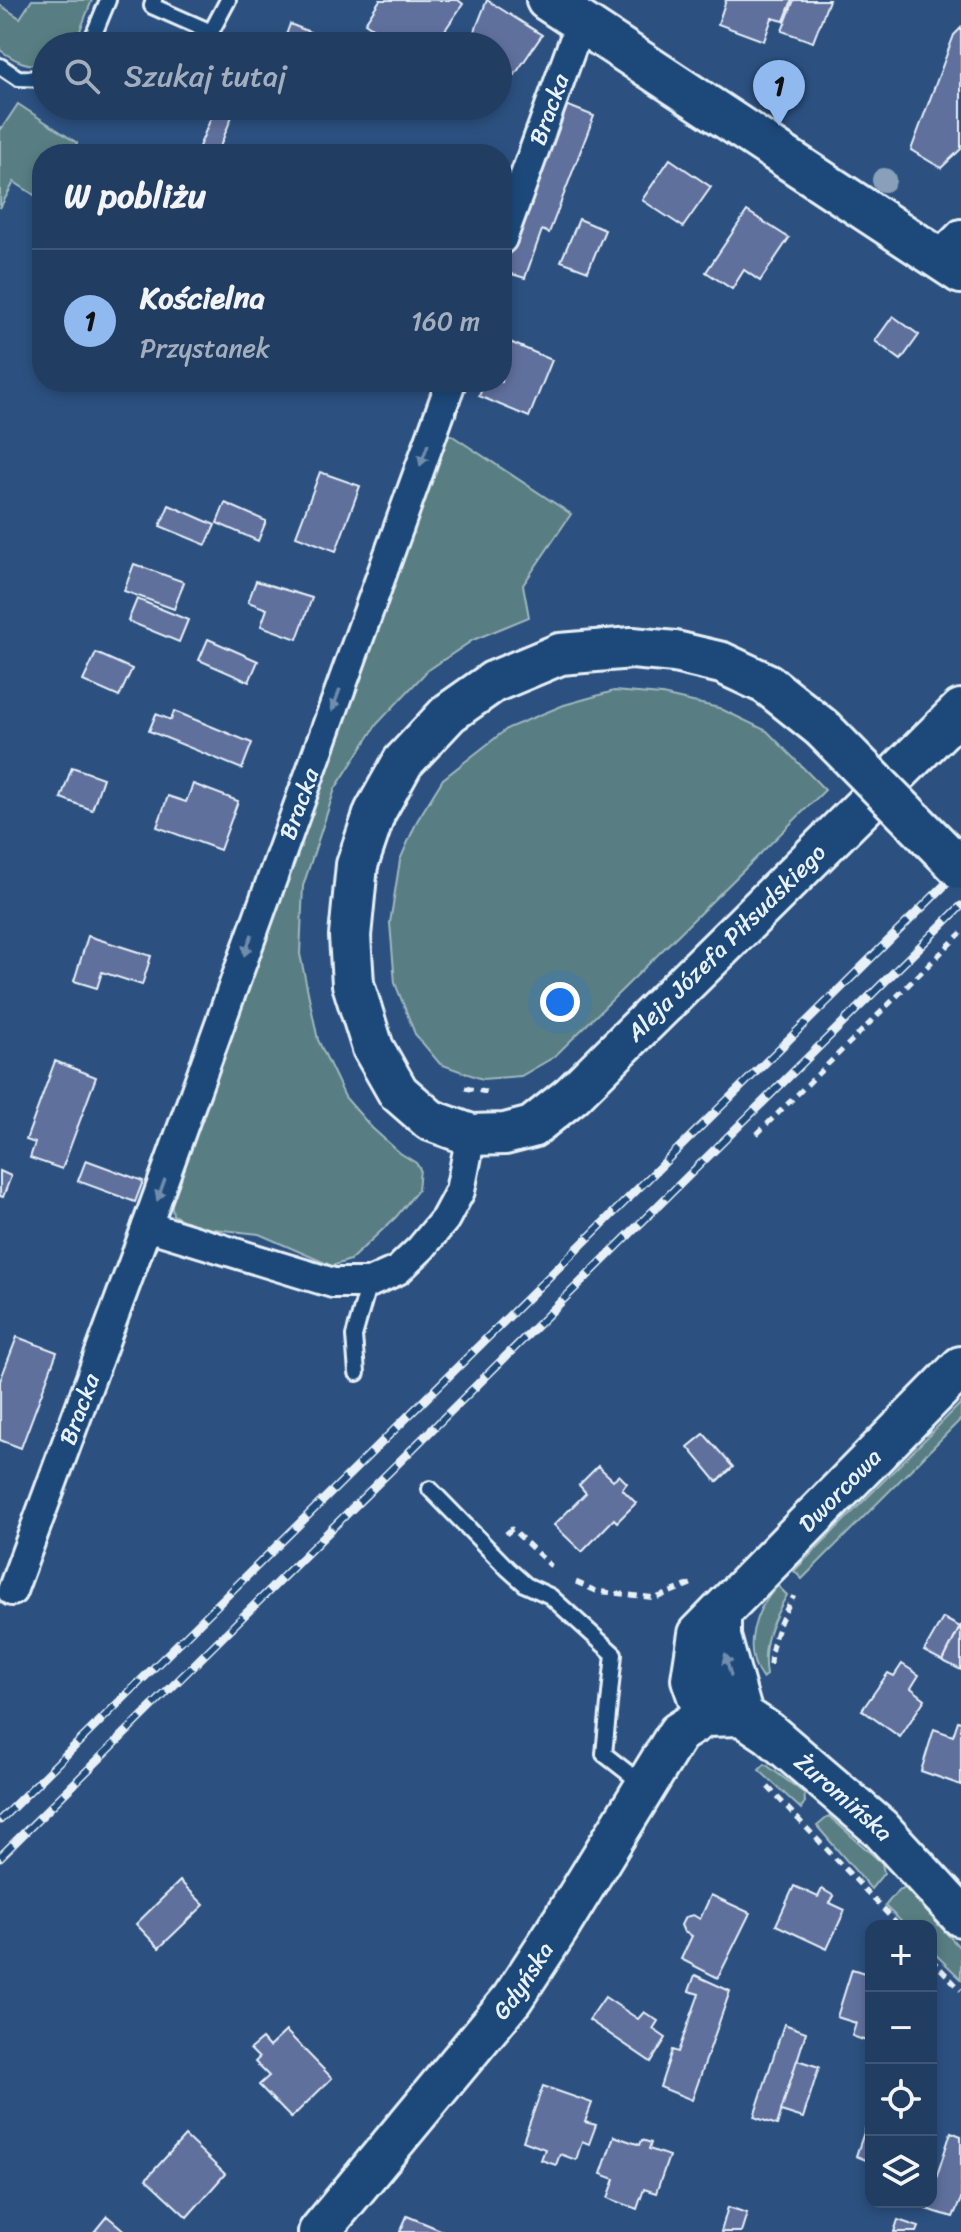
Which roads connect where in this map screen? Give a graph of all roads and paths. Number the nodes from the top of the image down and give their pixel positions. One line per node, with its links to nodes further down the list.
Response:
1 (108, 0): 6 (lane)
2 (154, 0): 3 (lane)
3 (228, 0)
4 (547, 0): 5 (main road)
5 (580, 24): 9 (street, Bracka); 10 (main road)
6 (95, 32)
7 (0, 66): 8 (lane)
8 (32, 78)
9 (512, 211)
10 (953, 255)
11 (447, 392): 19 (street, Bracka, one-way to 19)
12 (961, 710): 18 (main road, Aleja Józefa Piłsudskiego)
13 (961, 869): 18 (main road, bridge)
14 (961, 933): 17 (path)
15 (457, 1086): 16 (path)
16 (503, 1094)
17 (757, 1134)
18 (471, 1135): 20 (street)
19 (147, 1226): 20 (street); 29 (street, Bracka)
20 (369, 1283): 22 (lane)
21 (961, 1367): 31 (main road, Dworcowa)
22 (357, 1373)
23 (430, 1489): 24 (lane)
24 (489, 1550): 25 (path); 33 (lane)
25 (557, 1573)
26 (570, 1579): 27 (path)
27 (697, 1581)
28 (796, 1592): 30 (path)
29 (6, 1597)
30 (771, 1672)
31 (724, 1716): 33 (main road, Gdyńska); 34 (main road, Żuromińska)
32 (766, 1785): 35 (path)
33 (645, 1786): 38 (main road, Gdyńska)
34 (961, 1916)
35 (893, 1920)
36 (937, 1965): 37 (path)
37 (961, 1990)
38 (319, 2232)

